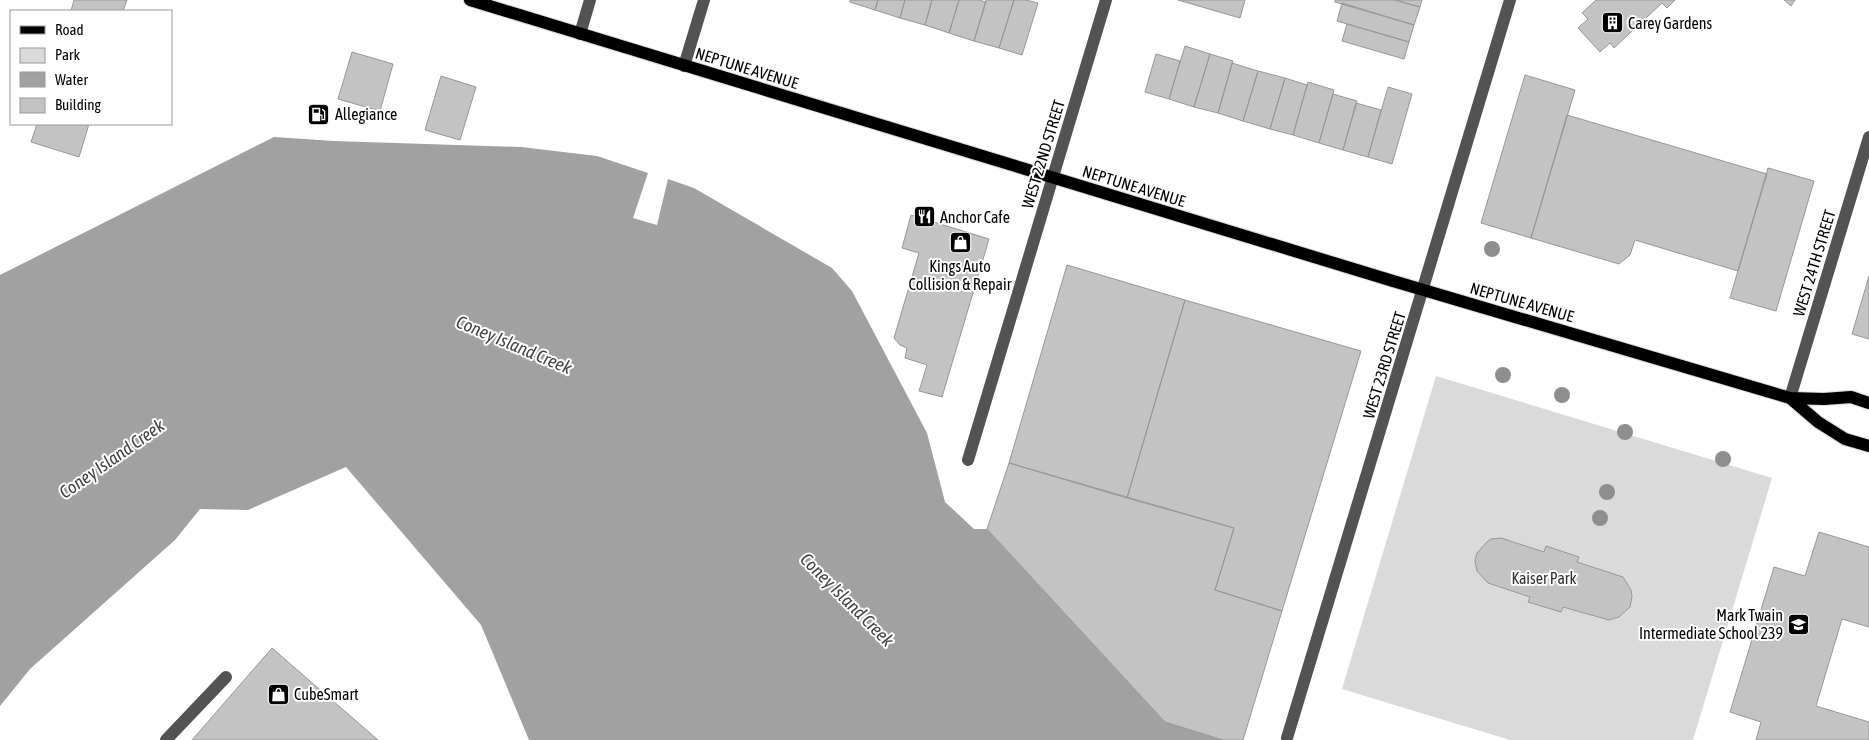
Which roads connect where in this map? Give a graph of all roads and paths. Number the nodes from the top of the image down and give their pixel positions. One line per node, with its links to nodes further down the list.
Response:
1 (470, 0): 6 (main road, NEPTUNE AVENUE)
2 (590, 0): 6 (street)
3 (704, 0): 7 (street)
4 (1106, 0): 9 (street, WEST 22ND STREET)
5 (1510, 0): 10 (street, WEST 23RD STREET)
6 (580, 34): 7 (main road, NEPTUNE AVENUE)
7 (684, 66): 9 (main road, NEPTUNE AVENUE)
8 (1869, 137): 11 (street, WEST 24TH STREET)
9 (1052, 178): 10 (main road, NEPTUNE AVENUE); 14 (street, WEST 22ND STREET)
10 (1424, 290): 11 (main road, NEPTUNE AVENUE); 16 (street, WEST 23RD STREET)
11 (1790, 398): 12 (main road, NEPTUNE AVENUE); 13 (main road, NEPTUNE AVENUE)
12 (1869, 403)
13 (1869, 446)
14 (968, 460)
15 (226, 677): 17 (street)
16 (1287, 738)
17 (166, 740)

